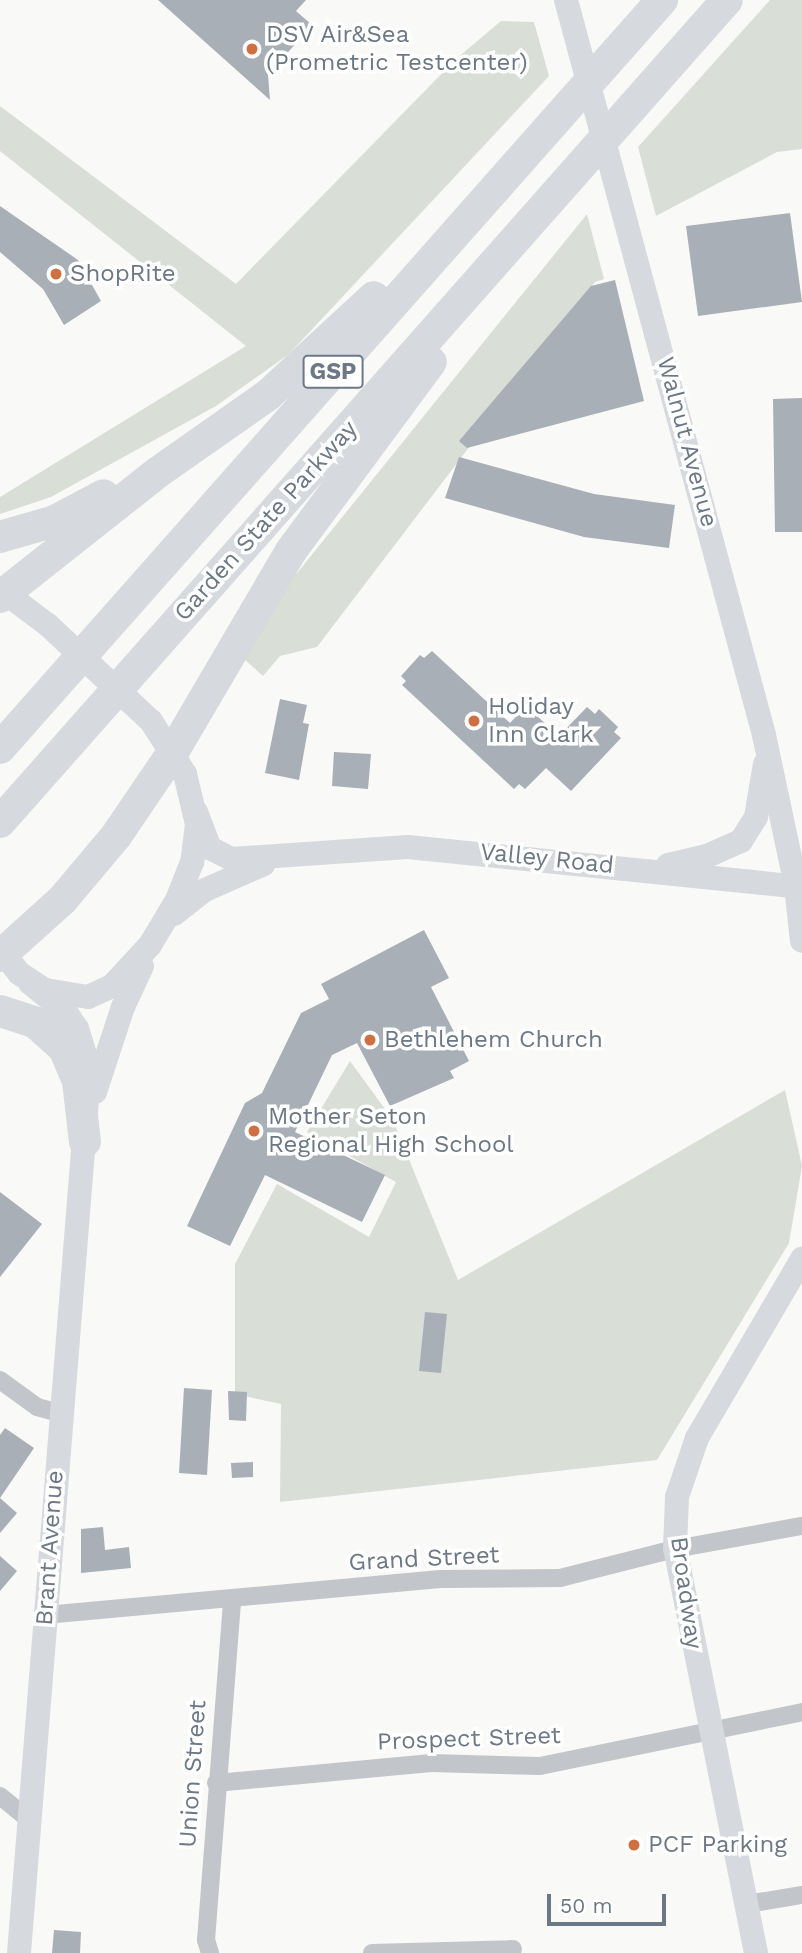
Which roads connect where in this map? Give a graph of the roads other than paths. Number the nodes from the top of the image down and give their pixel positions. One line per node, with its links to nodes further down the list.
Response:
1 (566, 0): 9 (street, Walnut Avenue)
2 (662, 0): 4 (highway, Garden State Parkway / GSP)
3 (727, 0): 5 (highway, Garden State Parkway / GSP)
4 (551, 126): 6 (highway); 10 (highway, Garden State Parkway / GSP)
5 (566, 182): 11 (highway); 13 (highway, Garden State Parkway / GSP)
6 (157, 473): 7 (highway); 8 (highway)
7 (0, 537)
8 (2, 593): 11 (street, Valley Road)
9 (764, 735): 15 (street); 16 (street, Walnut Avenue)
10 (0, 748)
11 (173, 752): 12 (street, Valley Road); 19 (highway)
12 (195, 812): 14 (street, Valley Road); 17 (street)
13 (0, 822)
14 (291, 856): 15 (street, Valley Road); 17 (street, Valley Road)
15 (636, 868): 16 (street, Valley Road)
16 (799, 887): 18 (street)
17 (161, 930): 20 (street); 22 (street, Brant Avenue)
18 (802, 941)
19 (1, 953): 20 (street, Brant Avenue)
20 (30, 983): 22 (street, Brant Avenue)
21 (0, 1011): 22 (highway)
22 (85, 1142): 25 (street, Brant Avenue)
23 (802, 1259): 27 (street, Broadway)
24 (0, 1380): 25 (street)
25 (60, 1413): 29 (street, Brant Avenue)
26 (802, 1526): 27 (street, Grand Street)
27 (675, 1549): 28 (street, Grand Street); 31 (street, Broadway)
28 (232, 1598): 29 (street, Grand Street); 32 (street, Union Street)
29 (45, 1615): 34 (street, Brant Avenue)
30 (802, 1712): 31 (street, Prospect Street)
31 (709, 1730): 32 (street, Prospect Street); 36 (street, Broadway)
32 (216, 1783): 40 (street, Union Street)
33 (0, 1796): 34 (street)
34 (30, 1820): 39 (street, Brant Avenue)
35 (802, 1895): 36 (street)
36 (747, 1904): 42 (street, Broadway)
37 (513, 1949): 38 (street)
38 (439, 1951): 41 (street)
39 (19, 1953)
40 (210, 1953)
41 (372, 1953)
42 (756, 1953)

